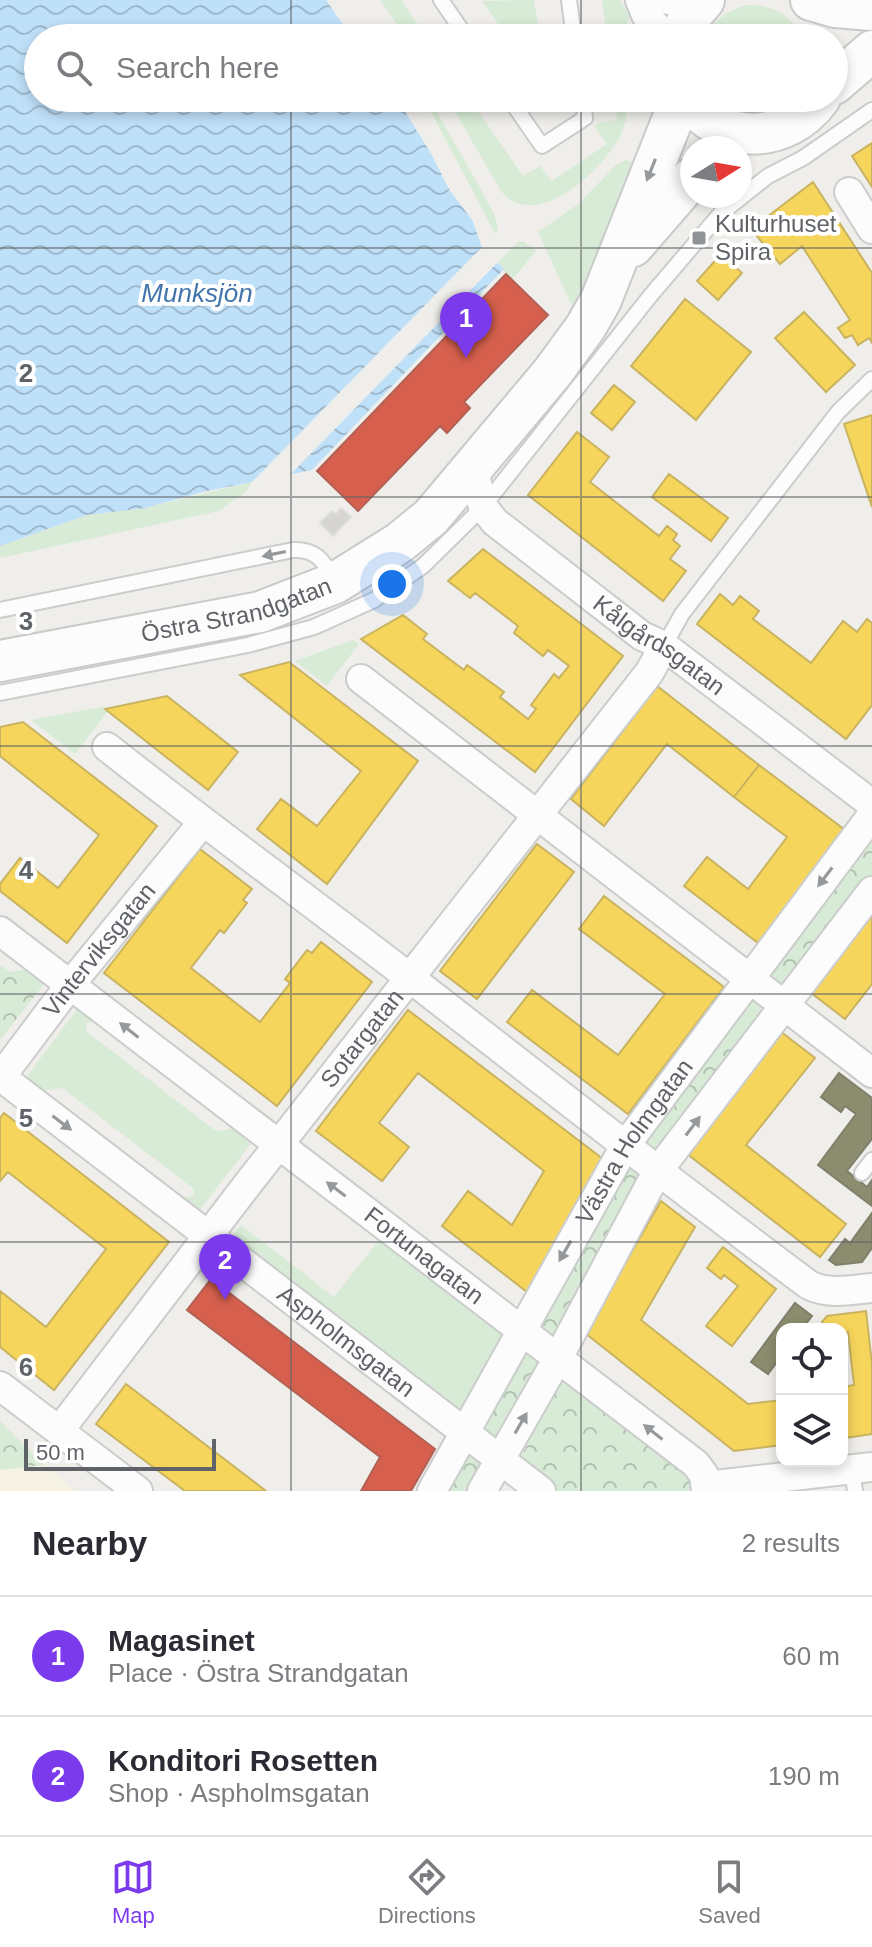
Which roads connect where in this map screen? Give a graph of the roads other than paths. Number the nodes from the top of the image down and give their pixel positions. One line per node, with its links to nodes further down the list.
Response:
1 (441, 0): 10 (lane)
2 (569, 0): 11 (lane)
3 (640, 0): 12 (street)
4 (668, 0): 5 (street)
5 (695, 0)
6 (704, 0): 13 (main road)
7 (804, 0): 14 (main road)
8 (811, 0): 9 (main road)
9 (872, 10)
10 (457, 24)
11 (572, 24)
12 (654, 24)
13 (686, 24)
14 (822, 24)
15 (872, 51): 16 (main road)
16 (848, 72)
17 (872, 110): 31 (lane)
18 (519, 112): 19 (lane)
19 (584, 112)
20 (676, 112): 28 (main road, Östra Strandgatan, one-way to 28)
21 (701, 112): 23 (main road)
22 (807, 112): 24 (main road)
23 (742, 136)
24 (752, 139)
25 (680, 192): 28 (main road, Östra Strandgatan)
26 (849, 192): 27 (street)
27 (872, 229)
28 (615, 267): 30 (main road, Östra Strandgatan)
29 (872, 379): 34 (lane)
30 (473, 467): 31 (street, Kålgårdsgatan); 32 (main road, Östra Strandgatan)
31 (483, 507): 34 (street, Kålgårdsgatan); 37 (lane)
32 (335, 583): 33 (lane, one-way to 33); 35 (main road, Östra Strandgatan)
33 (0, 610)
34 (664, 646): 39 (street, Kålgårdsgatan); 41 (street, Sotargatan)
35 (0, 661)
36 (361, 679): 41 (street)
37 (0, 693)
38 (107, 747): 42 (street)
39 (872, 804)
40 (872, 815): 46 (street, Västra Holmgatan, one-way to 46)
41 (539, 816): 45 (street, Sotargatan); 46 (street)
42 (202, 823): 45 (street); 47 (street, Vinterviksgatan)
43 (872, 891): 48 (street, Västra Holmgatan)
44 (0, 931): 47 (street, Fortunagatan)
45 (409, 978): 51 (street, Sotargatan); 52 (street)
46 (748, 978): 48 (street); 52 (street, Västra Holmgatan)
47 (70, 985): 50 (street, Vinterviksgatan); 51 (street, Fortunagatan, one-way to 47)
48 (784, 1006): 49 (street); 54 (street, Västra Holmgatan, one-way to 48)
49 (872, 1073)
50 (0, 1077): 56 (street, Aspholmsgatan, one-way to 56)
51 (278, 1145): 56 (street, Sotargatan); 58 (street, Fortunagatan, one-way to 51)
52 (625, 1146): 54 (street); 58 (street, Västra Holmgatan, one-way to 58)
53 (872, 1160): 55 (lane)
54 (657, 1172): 57 (street); 59 (street, Västra Holmgatan)
55 (862, 1173)
56 (208, 1235): 61 (street, Sotargatan); 62 (street, Aspholmsgatan)
57 (872, 1288)
58 (521, 1329): 59 (street, Fortunagatan); 62 (street, Västra Holmgatan)
59 (558, 1358): 63 (street, Västra Holmgatan, one-way to 59); 65 (street, Fortunagatan, one-way to 59)
60 (0, 1386): 61 (street)
61 (59, 1431): 66 (street)
62 (465, 1433): 63 (street, Aspholmsgatan); 67 (street, Västra Holmgatan)
63 (500, 1460): 68 (street, Västra Holmgatan); 69 (street, Aspholmsgatan)
64 (859, 1476): 65 (street, Fortunagatan)
65 (706, 1488)
66 (138, 1491)
67 (432, 1491)
68 (482, 1491)
69 (541, 1491)

